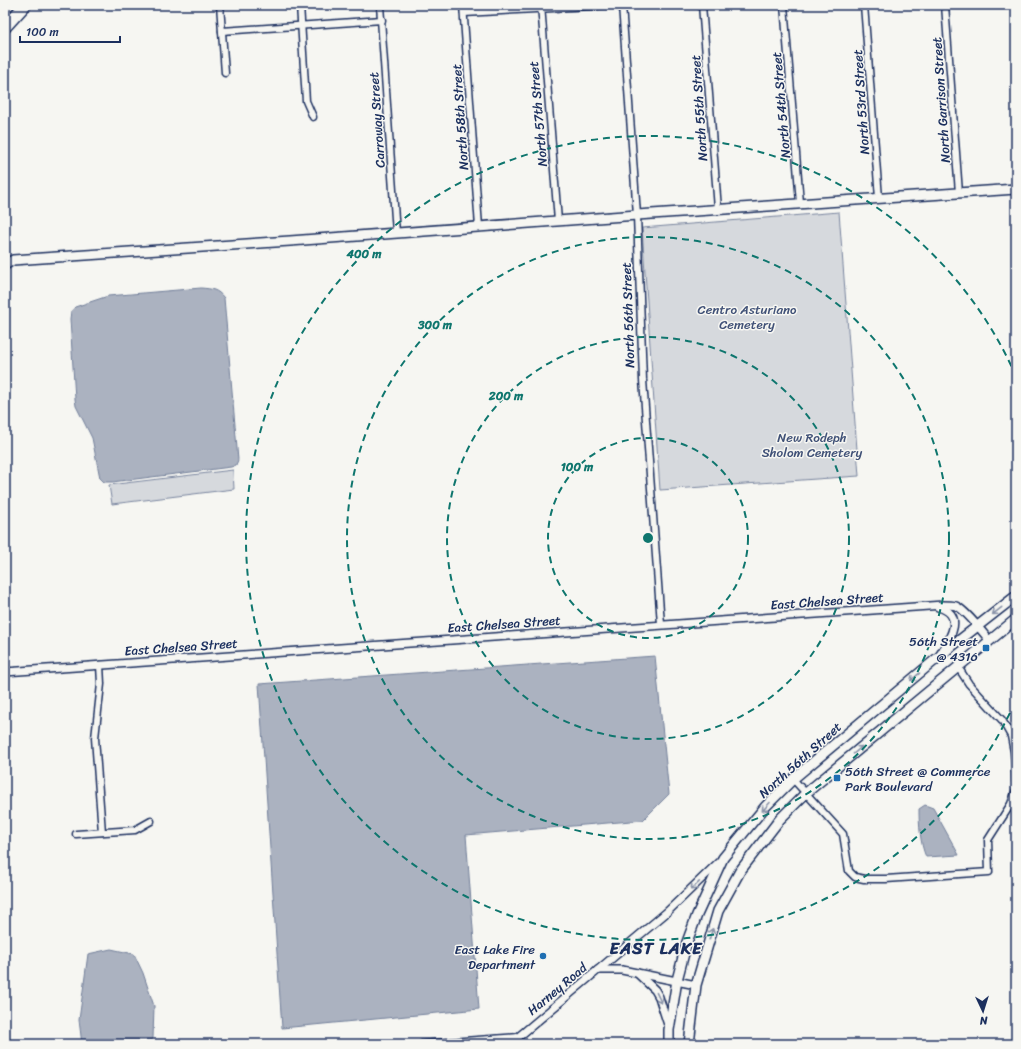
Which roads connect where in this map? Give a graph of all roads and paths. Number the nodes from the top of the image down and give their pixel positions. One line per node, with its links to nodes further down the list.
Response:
1 (8, 5): 14 (highway)
2 (25, 5): 18 (highway)
3 (220, 5): 19 (street)
4 (300, 5): 17 (street)
5 (380, 5): 16 (street, Carroway Street)
6 (463, 5): 15 (street, North 58th Street)
7 (610, 5): 13 (street)
8 (622, 5): 27 (street, North 56th Street)
9 (702, 5): 26 (street, North 55th Street)
10 (784, 5): 25 (street, North 54th Street)
11 (864, 5): 24 (street, North 53rd Street)
12 (945, 5): 23 (street, North Garrison Street)
13 (541, 7): 15 (street); 28 (street, North 57th Street)
14 (5, 8)
15 (464, 13): 29 (street, North 58th Street)
16 (382, 20): 17 (street); 30 (street, Carroway Street)
17 (302, 26): 19 (street); 21 (street)
18 (5, 28)
19 (222, 31): 20 (street)
20 (225, 73)
21 (313, 117)
22 (1016, 189): 23 (main road)
23 (959, 193): 24 (main road)
24 (879, 198): 25 (main road)
25 (800, 203): 26 (main road)
26 (718, 209): 27 (main road)
27 (637, 215): 28 (main road); 35 (street, North 56th Street)
28 (558, 221): 29 (main road)
29 (479, 227): 30 (main road)
30 (396, 233): 31 (main road)
31 (8, 261)
32 (1016, 596): 36 (main road, North 56th Street, one-way to 36)
33 (932, 606): 35 (street, East Chelsea Street); 36 (street, East Chelsea Street); 38 (street)
34 (1016, 619): 37 (main road)
35 (661, 624): 39 (street, East Chelsea Street)
36 (978, 626): 37 (street, East Chelsea Street); 38 (main road, North 56th Street)
37 (990, 641): 40 (main road)
38 (938, 657): 42 (main road, North 56th Street, one-way to 42)
39 (100, 665): 41 (street, East Chelsea Street); 47 (street)
40 (958, 667): 43 (street); 45 (main road, one-way to 40)
41 (5, 672)
42 (793, 779): 45 (street); 49 (main road, North 56th Street, one-way to 49)
43 (1016, 781)
44 (1016, 790): 45 (street)
45 (806, 793): 53 (main road, one-way to 45)
46 (151, 821): 47 (street)
47 (102, 832): 48 (street)
48 (76, 834)
49 (723, 858): 50 (street, one-way to 50); 52 (main road, North 56th Street)
50 (598, 970): 51 (street, Harney Road); 55 (street, Harney Road)
51 (637, 973): 52 (street, Harney Road); 54 (street, one-way to 54)
52 (677, 980): 53 (street, Harney Road); 54 (main road, North 56th Street)
53 (696, 985): 59 (main road)
54 (669, 1030): 58 (main road, North 56th Street)
55 (519, 1037): 56 (street); 57 (street, Harney Road)
56 (422, 1044)
57 (510, 1044)
58 (669, 1044)
59 (689, 1044)

